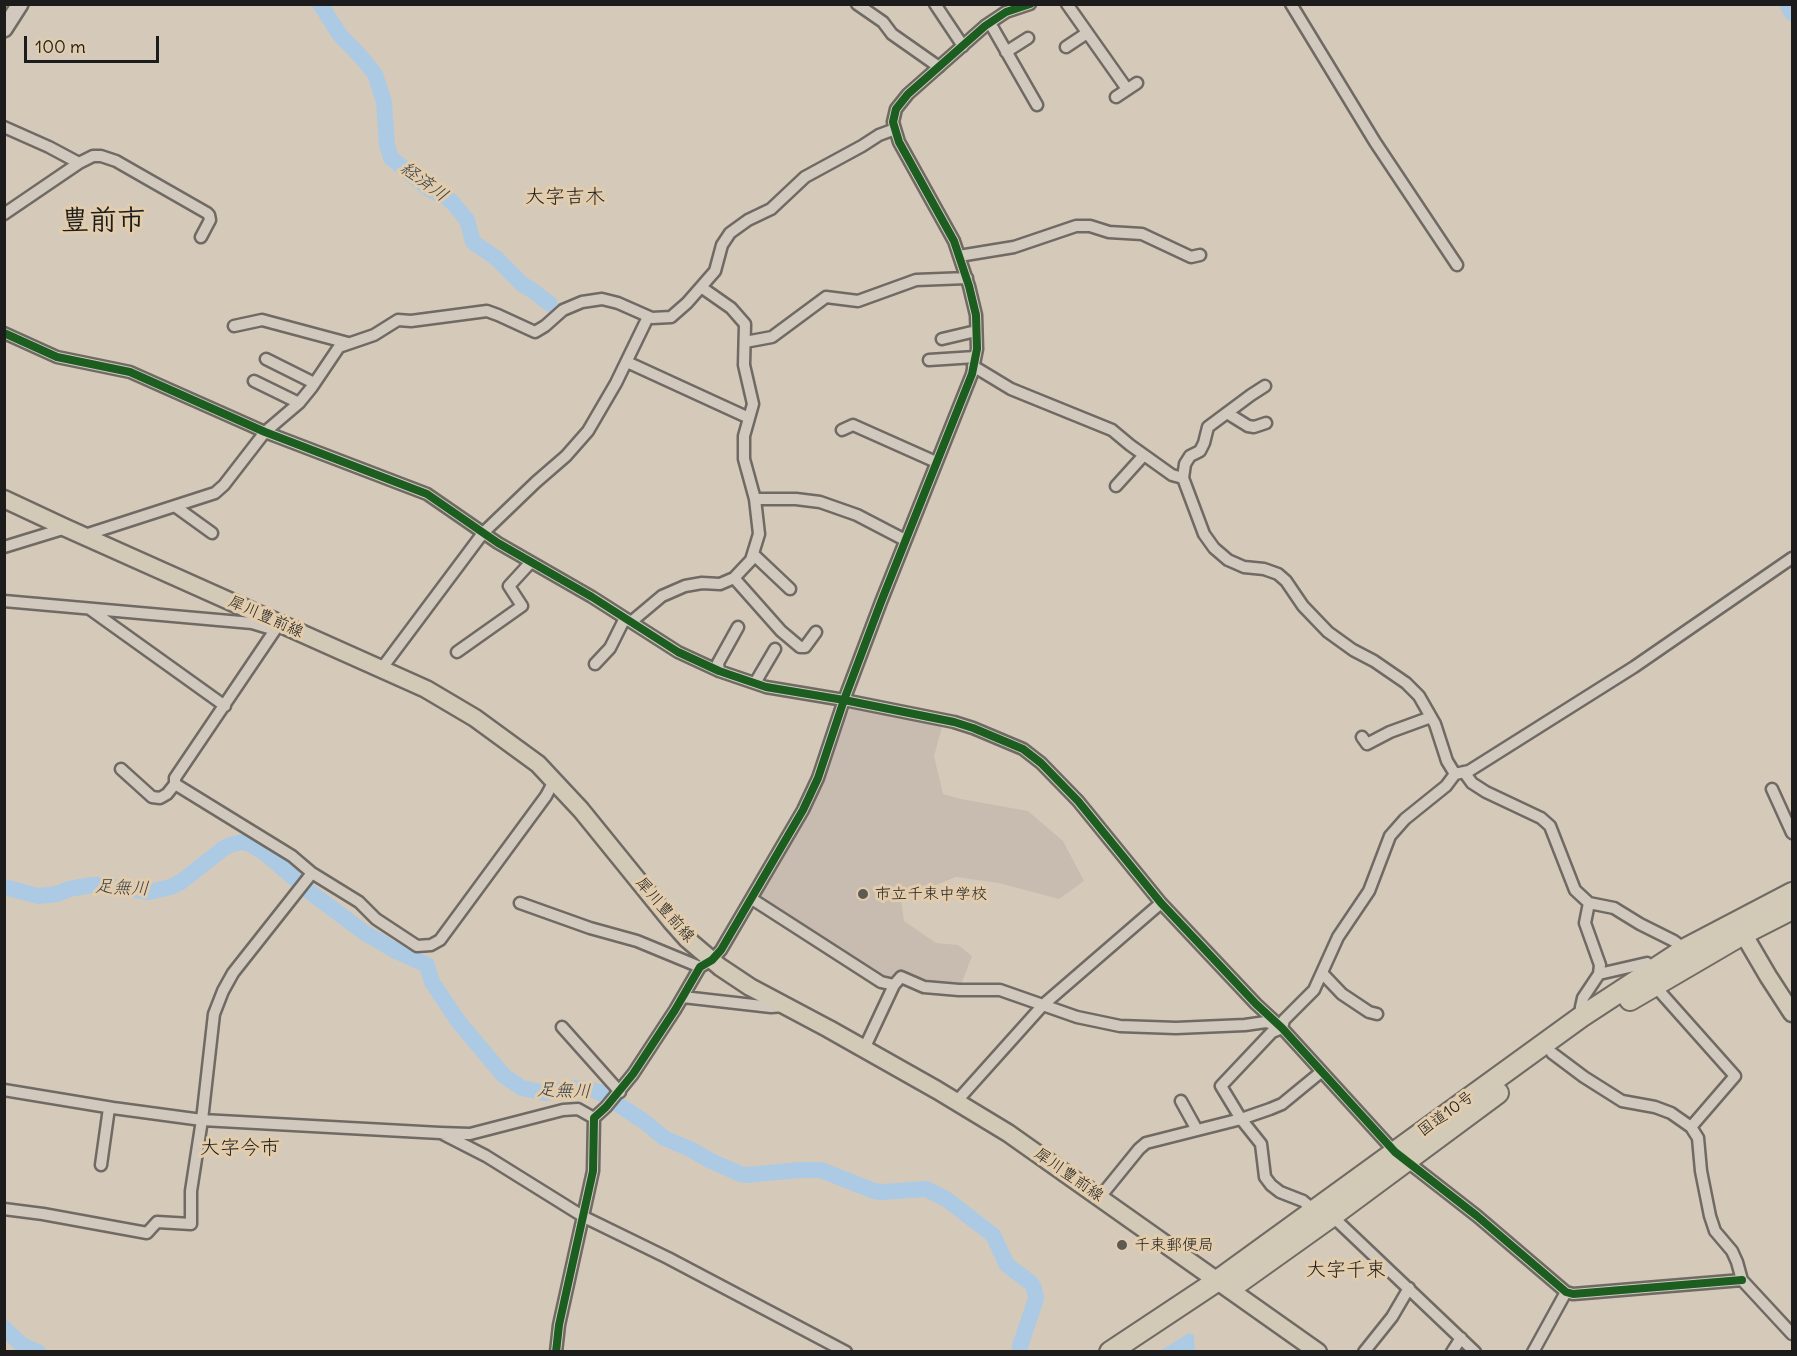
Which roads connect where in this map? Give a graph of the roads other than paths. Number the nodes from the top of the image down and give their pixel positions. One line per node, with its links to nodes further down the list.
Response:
1 (20, 4): 8 (main road)
2 (857, 4): 14 (street)
3 (935, 4): 11 (street)
4 (1030, 4): 7 (street)
5 (1067, 4): 9 (street)
6 (1292, 4): 26 (street)
7 (990, 23): 11 (street); 13 (street)
8 (4, 29)
9 (1087, 33): 12 (street); 16 (street)
10 (1028, 38): 13 (street)
11 (963, 46): 14 (street)
12 (1066, 47)
13 (1006, 52): 18 (street)
14 (939, 67): 20 (street)
15 (1137, 82): 16 (street)
16 (1127, 89): 17 (street)
17 (1116, 97)
18 (1037, 105)
19 (4, 127): 21 (street)
20 (895, 129): 25 (street); 28 (street)
21 (79, 163): 22 (street); 23 (street)
22 (4, 214)
23 (201, 237)
24 (1200, 255): 25 (street)
25 (959, 256): 27 (street)
26 (1457, 265)
27 (967, 278): 31 (street); 34 (street)
28 (701, 287): 29 (street); 34 (street)
29 (648, 317): 35 (street); 39 (street)
30 (234, 326): 35 (street)
31 (976, 331): 33 (street); 38 (street)
32 (4, 333): 48 (street)
33 (942, 339)
34 (745, 342): 45 (street)
35 (348, 343): 41 (street)
36 (266, 359): 41 (street)
37 (929, 360): 38 (street)
38 (974, 361): 49 (street); 50 (street)
39 (627, 362): 45 (street); 58 (street)
40 (254, 381): 43 (street)
41 (314, 383): 43 (street)
42 (1266, 386): 44 (street)
43 (299, 403): 48 (street)
44 (1227, 413): 46 (street); 51 (street)
45 (749, 418): 54 (street)
46 (1266, 423)
47 (842, 430): 50 (street)
48 (265, 432): 55 (street); 58 (street)
49 (1144, 455): 51 (street); 52 (street)
50 (936, 462): 60 (street)
51 (1183, 478): 81 (street)
52 (1116, 486)
53 (4, 499): 56 (main road, 犀川豊前線)
54 (755, 499): 60 (street); 62 (street)
55 (176, 507): 57 (street); 59 (street)
56 (66, 528): 59 (main road, 犀川豊前線); 61 (street)
57 (212, 533)
58 (483, 533): 64 (street); 76 (street)
59 (85, 536): 70 (main road, 犀川豊前線)
60 (905, 540): 79 (street)
61 (4, 547)
62 (753, 554): 65 (street); 66 (street)
63 (1792, 558): 84 (street)
64 (531, 562): 69 (street); 74 (street)
65 (734, 578): 69 (street); 72 (street)
66 (790, 589)
67 (4, 601): 68 (street)
68 (90, 609): 70 (street); 80 (street)
69 (628, 620): 75 (street); 77 (street)
70 (278, 627): 76 (main road, 犀川豊前線); 80 (street)
71 (738, 627): 77 (street)
72 (816, 632)
73 (775, 649): 78 (street)
74 (457, 652)
75 (595, 664)
76 (382, 668): 85 (main road, 犀川豊前線)
77 (719, 671): 78 (street)
78 (755, 684): 79 (street)
79 (844, 700): 91 (street); 93 (street)
80 (225, 706): 86 (street)
81 (1431, 717): 82 (street); 84 (street)
82 (1362, 737)
83 (121, 769): 86 (street)
84 (1460, 773): 94 (street); 99 (street)
85 (554, 781): 89 (street); 98 (main road, 犀川豊前線)
86 (174, 784): 89 (street)
87 (1772, 789): 88 (street)
88 (1792, 833)
89 (312, 873): 121 (street)
90 (1792, 893): 96 (highway, 国道10号)
91 (752, 899): 98 (street); 102 (street)
92 (520, 903): 98 (street)
93 (1161, 903): 104 (street); 110 (street)
94 (1589, 903): 97 (street); 100 (street)
95 (1792, 909): 96 (highway, 国道10号)
96 (1740, 928): 97 (highway, 国道10号); 101 (highway, 国道10号); 106 (main road)
97 (1685, 949): 101 (highway, 国道10号)
98 (706, 963): 103 (street); 105 (main road, 犀川豊前線)
99 (1322, 973): 107 (street); 110 (street)
100 (1599, 974): 101 (street); 108 (street)
101 (1653, 977): 108 (highway, 国道10号); 112 (highway, 国道10号); 122 (street)
102 (894, 985): 104 (street); 111 (street)
103 (683, 997): 105 (street); 115 (street)
104 (1043, 1005): 110 (street); 117 (street)
105 (784, 1006): 111 (main road, 犀川豊前線)
106 (1792, 1013)
107 (1377, 1014)
108 (1581, 1017): 125 (highway, 国道10号)
109 (562, 1027): 115 (street)
110 (1282, 1028): 113 (street); 120 (street)
111 (864, 1049): 117 (main road, 犀川豊前線)
112 (1552, 1053): 122 (street); 125 (highway, 国道10号)
113 (1321, 1072): 120 (street); 125 (street)
114 (4, 1090): 118 (street)
115 (620, 1092): 119 (street)
116 (1181, 1101): 123 (street)
117 (956, 1102): 127 (main road, 犀川豊前線)
118 (109, 1108): 121 (street); 126 (street)
119 (594, 1118): 124 (street); 131 (street)
120 (1242, 1119): 123 (street); 129 (street)
121 (202, 1120): 124 (street); 128 (street)
122 (1691, 1127): 132 (street)
123 (1197, 1130): 127 (street)
124 (440, 1133): 131 (street)
125 (1401, 1157): 129 (highway, 国道10号); 130 (highway, 国道10号); 135 (street)
126 (101, 1165)
127 (1100, 1197): 133 (main road, 犀川豊前線)
128 (4, 1209)
129 (1312, 1213): 130 (street); 133 (highway, 国道10号)
130 (1332, 1216): 133 (highway, 国道10号); 134 (street)
131 (584, 1217): 138 (street); 139 (street)
132 (1742, 1280): 135 (street); 136 (street)
133 (1223, 1285): 140 (highway, 国道10号); 141 (highway, 国道10号); 142 (main road, 犀川豊前線)
134 (1409, 1288): 137 (street); 143 (street)
135 (1566, 1292): 146 (street)
136 (1792, 1334)
137 (1461, 1338): 144 (street); 145 (street)
138 (556, 1352)
139 (846, 1352)
140 (1110, 1352)
141 (1132, 1352)
142 (1318, 1352)
143 (1364, 1352)
144 (1452, 1352)
145 (1475, 1352)
146 (1533, 1352)

